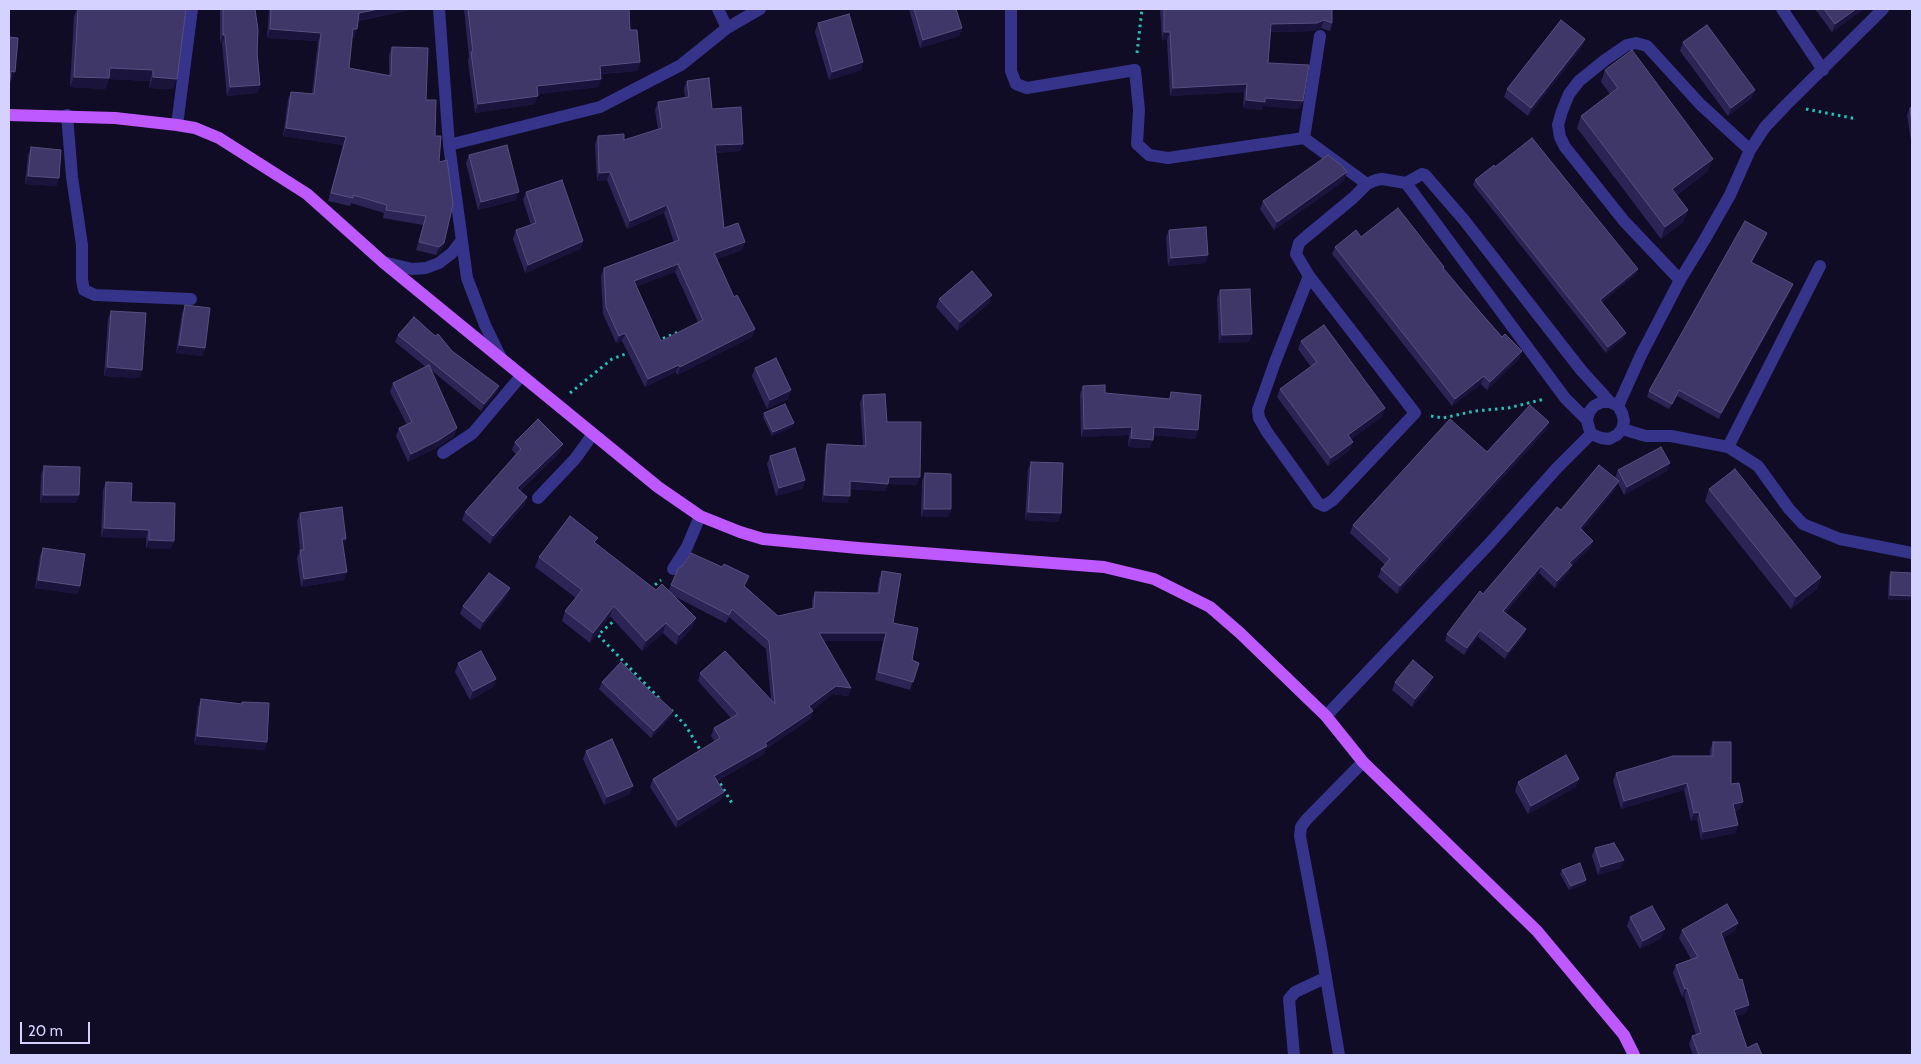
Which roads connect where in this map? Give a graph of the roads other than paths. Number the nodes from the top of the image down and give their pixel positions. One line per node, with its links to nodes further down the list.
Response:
1 (192, 9): 13 (street)
2 (439, 9): 15 (street)
3 (718, 9): 8 (street)
4 (760, 9): 8 (street)
5 (1011, 9): 14 (street)
6 (1782, 9): 10 (street)
7 (1883, 9): 10 (street)
8 (726, 28): 15 (street)
9 (1320, 36): 14 (street)
10 (1823, 70): 16 (street)
11 (9, 115): 12 (main road)
12 (67, 116): 13 (main road); 24 (street)
13 (178, 125): 20 (main road)
14 (1304, 138): 18 (street)
15 (450, 145): 19 (street)
16 (1750, 150): 23 (street); 23 (street)
17 (1406, 183): 18 (street); 27 (street); 28 (street)
18 (1367, 184): 22 (street)
19 (461, 241): 20 (street); 25 (street)
20 (384, 262): 25 (main road)
21 (1820, 266): 32 (street)
22 (1308, 276): 22 (street)
23 (1680, 280): 27 (street)
24 (190, 299)
25 (502, 360): 26 (main road)
26 (519, 378): 31 (main road); 33 (street)
27 (1614, 404): 28 (street); 29 (street)
28 (1587, 420): 30 (street)
29 (1622, 429): 30 (street); 32 (street)
30 (1591, 434): 38 (street)
31 (591, 437): 34 (street); 35 (main road)
32 (1728, 447): 36 (street)
33 (443, 453)
34 (538, 498)
35 (698, 519): 37 (street); 38 (main road)
36 (1912, 553)
37 (673, 569)
38 (1326, 716): 39 (main road)
39 (1363, 762): 40 (street); 43 (main road)
40 (1325, 978): 41 (street); 42 (street)
41 (1294, 1055)
42 (1339, 1055)
43 (1634, 1055)

